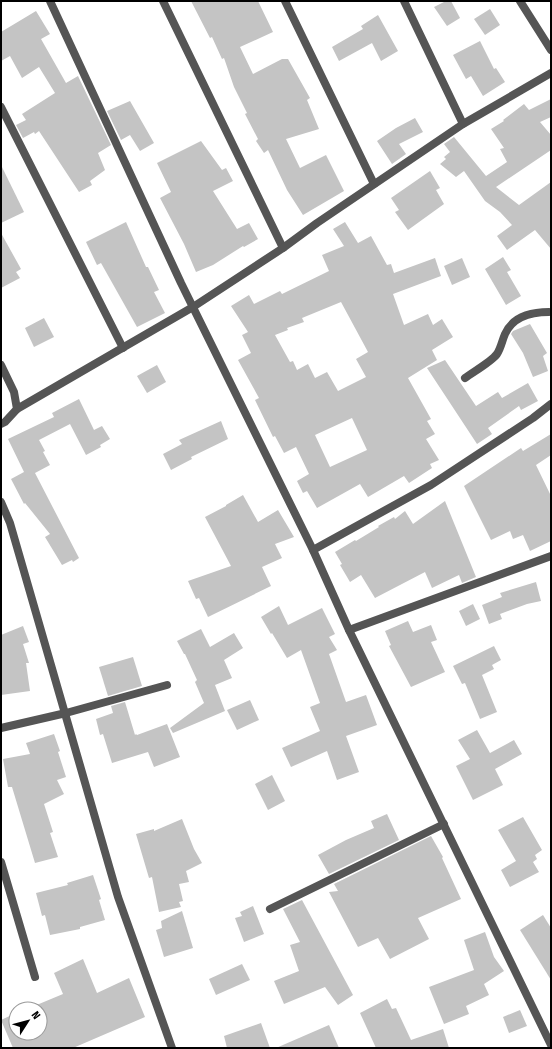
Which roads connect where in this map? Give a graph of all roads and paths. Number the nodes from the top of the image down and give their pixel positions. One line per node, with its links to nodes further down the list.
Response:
1 (50, 1): 12 (street)
2 (163, 1): 11 (street)
3 (285, 1): 10 (street)
4 (404, 1): 9 (street)
5 (520, 1): 6 (street)
6 (551, 50)
7 (551, 73): 9 (street)
8 (1, 107): 14 (street)
9 (463, 124): 10 (street)
10 (374, 184): 11 (street)
11 (283, 248): 12 (street)
12 (193, 307): 14 (street); 21 (street)
13 (550, 311): 16 (street)
14 (123, 348): 18 (street)
15 (1, 365): 18 (street)
16 (465, 378)
17 (551, 404): 21 (street)
18 (17, 409): 19 (street)
19 (1, 424)
20 (1, 502): 25 (street)
21 (312, 550): 23 (street)
22 (551, 556): 23 (street)
23 (349, 630): 27 (street)
24 (167, 685): 25 (street)
25 (66, 713): 26 (street); 32 (street)
26 (1, 728)
27 (444, 824): 29 (street); 31 (street)
28 (1, 862): 30 (street)
29 (270, 909)
30 (35, 977)
31 (551, 1045)
32 (172, 1048)

